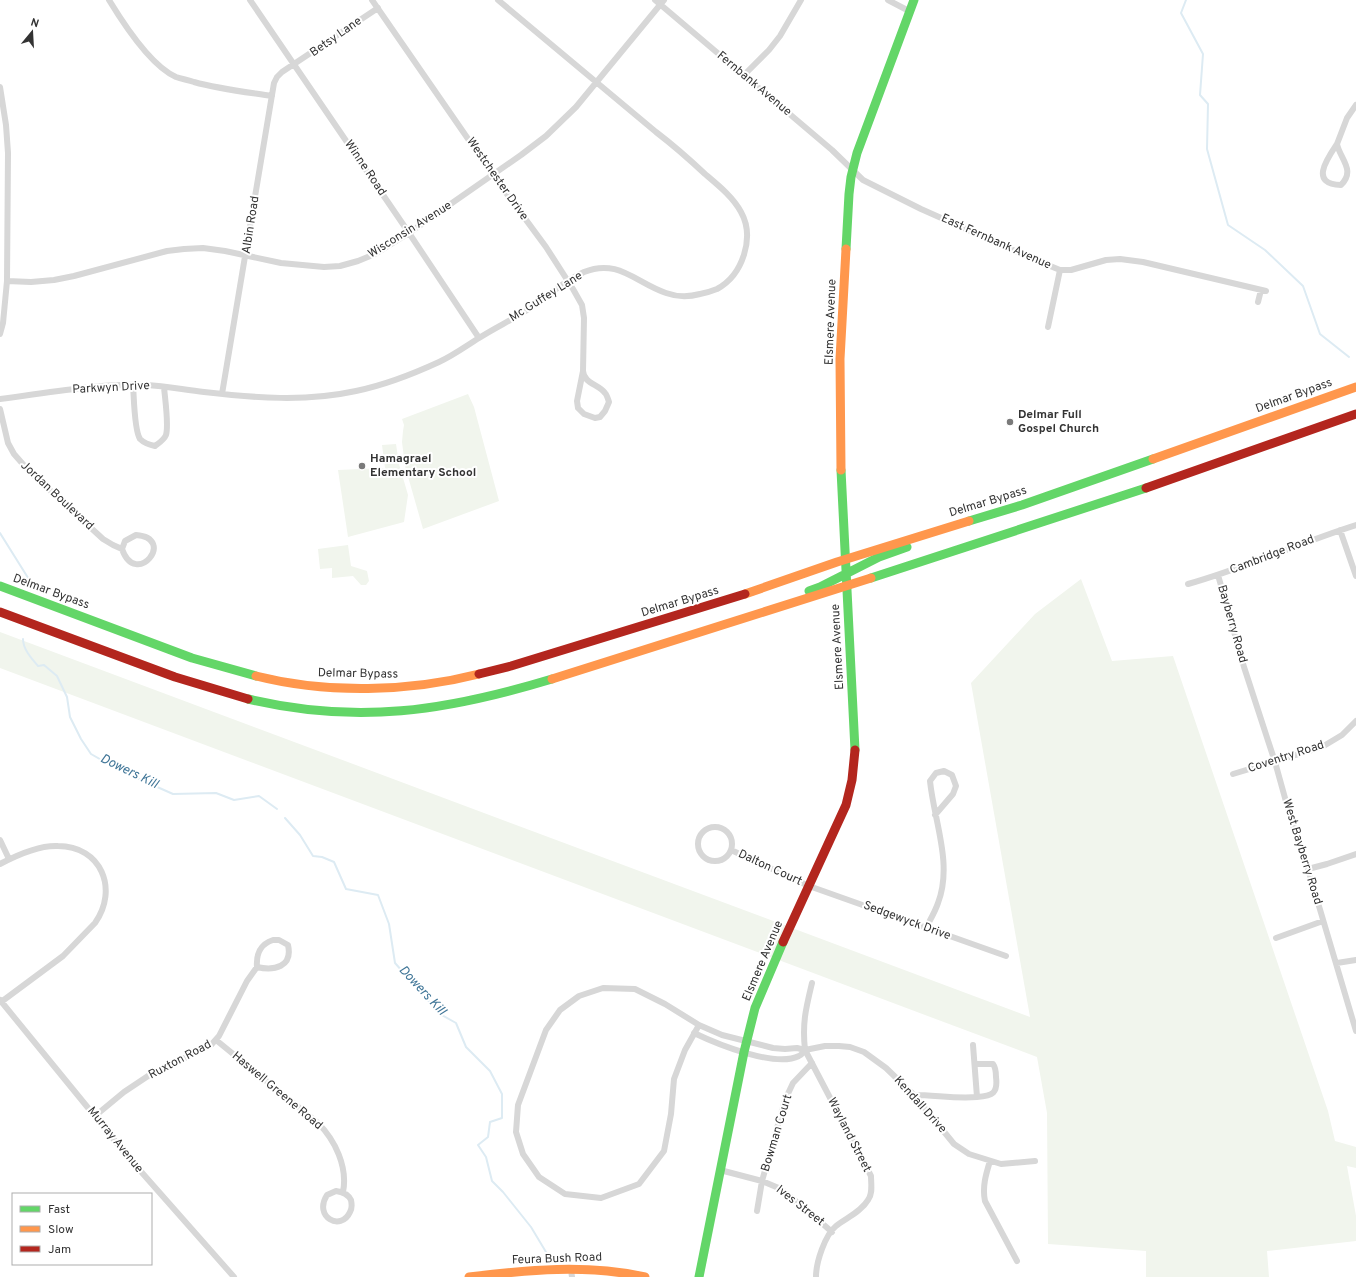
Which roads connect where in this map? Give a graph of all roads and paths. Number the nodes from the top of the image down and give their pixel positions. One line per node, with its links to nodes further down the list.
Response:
1 (109, 0): 15 (street)
2 (250, 0): 11 (street, Winne Road)
3 (372, 0): 9 (street, Westchester Drive)
4 (498, 0): 13 (street)
5 (801, 0): 12 (street)
6 (888, 0): 10 (street)
7 (914, 0): 10 (main road, Elsmere Avenue)
8 (660, 1): 12 (street, Fernbank Avenue); 13 (street, Wisconsin Avenue)
9 (378, 8): 11 (street, Betsy Lane); 19 (street, Westchester Drive)
10 (909, 11): 18 (main road, Elsmere Avenue)
11 (294, 65): 15 (street, Albin Road); 20 (street, Winne Road)
12 (744, 75): 18 (street, Fernbank Avenue)
13 (596, 82): 19 (street, Wisconsin Avenue); 23 (street, Mc Guffey Lane)
14 (0, 87): 24 (street)
15 (272, 96): 21 (street, Albin Road)
16 (1356, 105): 17 (street)
17 (1337, 144): 17 (street)
18 (853, 169): 22 (street, East Fernbank Avenue); 41 (main road, Elsmere Avenue)
19 (493, 175): 20 (street, Wisconsin Avenue); 23 (street, Westchester Drive)
20 (409, 233): 21 (street, Wisconsin Avenue); 28 (street, Winne Road)
21 (246, 255): 24 (street, Wisconsin Avenue); 33 (street, Albin Road)
22 (1060, 270): 25 (street, East Fernbank Avenue); 26 (street)
23 (568, 280): 28 (street, Mc Guffey Lane); 29 (street, Westchester Drive)
24 (7, 281): 27 (street)
25 (1258, 302)
26 (1048, 327)
27 (0, 334)
28 (479, 338): 33 (street, Mc Guffey Lane)
29 (582, 371): 29 (street, Westchester Drive)
30 (133, 385): 31 (street, Parkwyn Drive); 31 (street); 34 (street, Parkwyn Drive)
31 (164, 387): 33 (street, Parkwyn Drive)
32 (1356, 387): 37 (main road, Delmar Bypass)
33 (222, 394)
34 (0, 399)
35 (0, 409): 40 (street, Jordan Boulevard)
36 (1356, 414): 47 (main road)
37 (970, 521): 41 (main road, Delmar Bypass); 42 (main road)
38 (1356, 525): 39 (street, Cambridge Road)
39 (1340, 530): 43 (street, Cambridge Road); 44 (street)
40 (122, 549): 40 (street, Jordan Boulevard)
41 (845, 560): 42 (main road, Elsmere Avenue); 46 (main road, Delmar Bypass)
42 (846, 574): 47 (main road, Elsmere Avenue); 49 (main road)
43 (1218, 575): 45 (street, Cambridge Road); 50 (street, Bayberry Road)
44 (1356, 576)
45 (1188, 584)
46 (0, 586)
47 (847, 586): 49 (main road); 61 (main road, Elsmere Avenue)
48 (0, 612): 49 (main road)
49 (713, 628)
50 (1246, 673): 52 (street, West Bayberry Road)
51 (1356, 721): 52 (street, Coventry Road)
52 (1275, 762): 53 (street, Coventry Road); 60 (street, West Bayberry Road)
53 (1233, 774)
54 (935, 815): 54 (street); 63 (street)
55 (0, 840): 58 (street)
56 (731, 850): 56 (street, Dalton Court); 61 (street, Dalton Court)
57 (1356, 854): 60 (street)
58 (9, 859): 59 (street); 70 (street)
59 (0, 864)
60 (1308, 869): 62 (street, West Bayberry Road)
61 (809, 886): 63 (street, Sedgewyck Drive); 75 (main road, Elsmere Avenue)
62 (1323, 921): 64 (street); 67 (street, West Bayberry Road)
63 (926, 928): 65 (street, Sedgewyck Drive)
64 (1276, 938)
65 (1006, 956)
66 (1356, 960): 67 (street)
67 (1336, 963): 72 (street, West Bayberry Road)
68 (257, 967): 68 (street, Ruxton Road); 74 (street, Ruxton Road)
69 (812, 983): 77 (street)
70 (1, 1001): 83 (street, Murray Avenue)
71 (699, 1025): 73 (street, Kendall Drive); 73 (street, Kendall Drive); 75 (street, Kendall Drive)
72 (1356, 1031)
73 (694, 1033): 78 (street, Kendall Drive)
74 (216, 1040): 83 (street, Ruxton Road); 88 (street, Haswell Greene Road)
75 (746, 1041): 77 (street, Kendall Drive); 78 (main road, Elsmere Avenue)
76 (973, 1045): 80 (street)
77 (805, 1050): 78 (street, Kendall Drive); 79 (street, Wayland Street); 81 (street, Kendall Drive)
78 (744, 1052): 86 (main road, Elsmere Avenue)
79 (812, 1063): 87 (street, Bowman Court); 90 (street, Wayland Street)
80 (975, 1064): 82 (street); 82 (street)
81 (914, 1095): 82 (street); 84 (street, Kendall Drive)
82 (977, 1097)
83 (95, 1116): 93 (street, Murray Avenue)
84 (990, 1161): 85 (street, Kendall Drive); 91 (street)
85 (1035, 1161)
86 (720, 1170): 87 (street, Ives Street); 96 (main road, Elsmere Avenue)
87 (762, 1181): 89 (street, Bowman Court); 90 (street, Ives Street)
88 (343, 1192): 88 (street, Haswell Greene Road)
89 (757, 1211)
90 (832, 1232): 97 (street, Wayland Street)
91 (1017, 1261)
92 (572, 1273): 94 (main road, Feura Bush Road); 95 (main road, Feura Bush Road)
93 (234, 1277)
94 (469, 1277)
95 (645, 1277)
96 (699, 1277)
97 (816, 1277)

